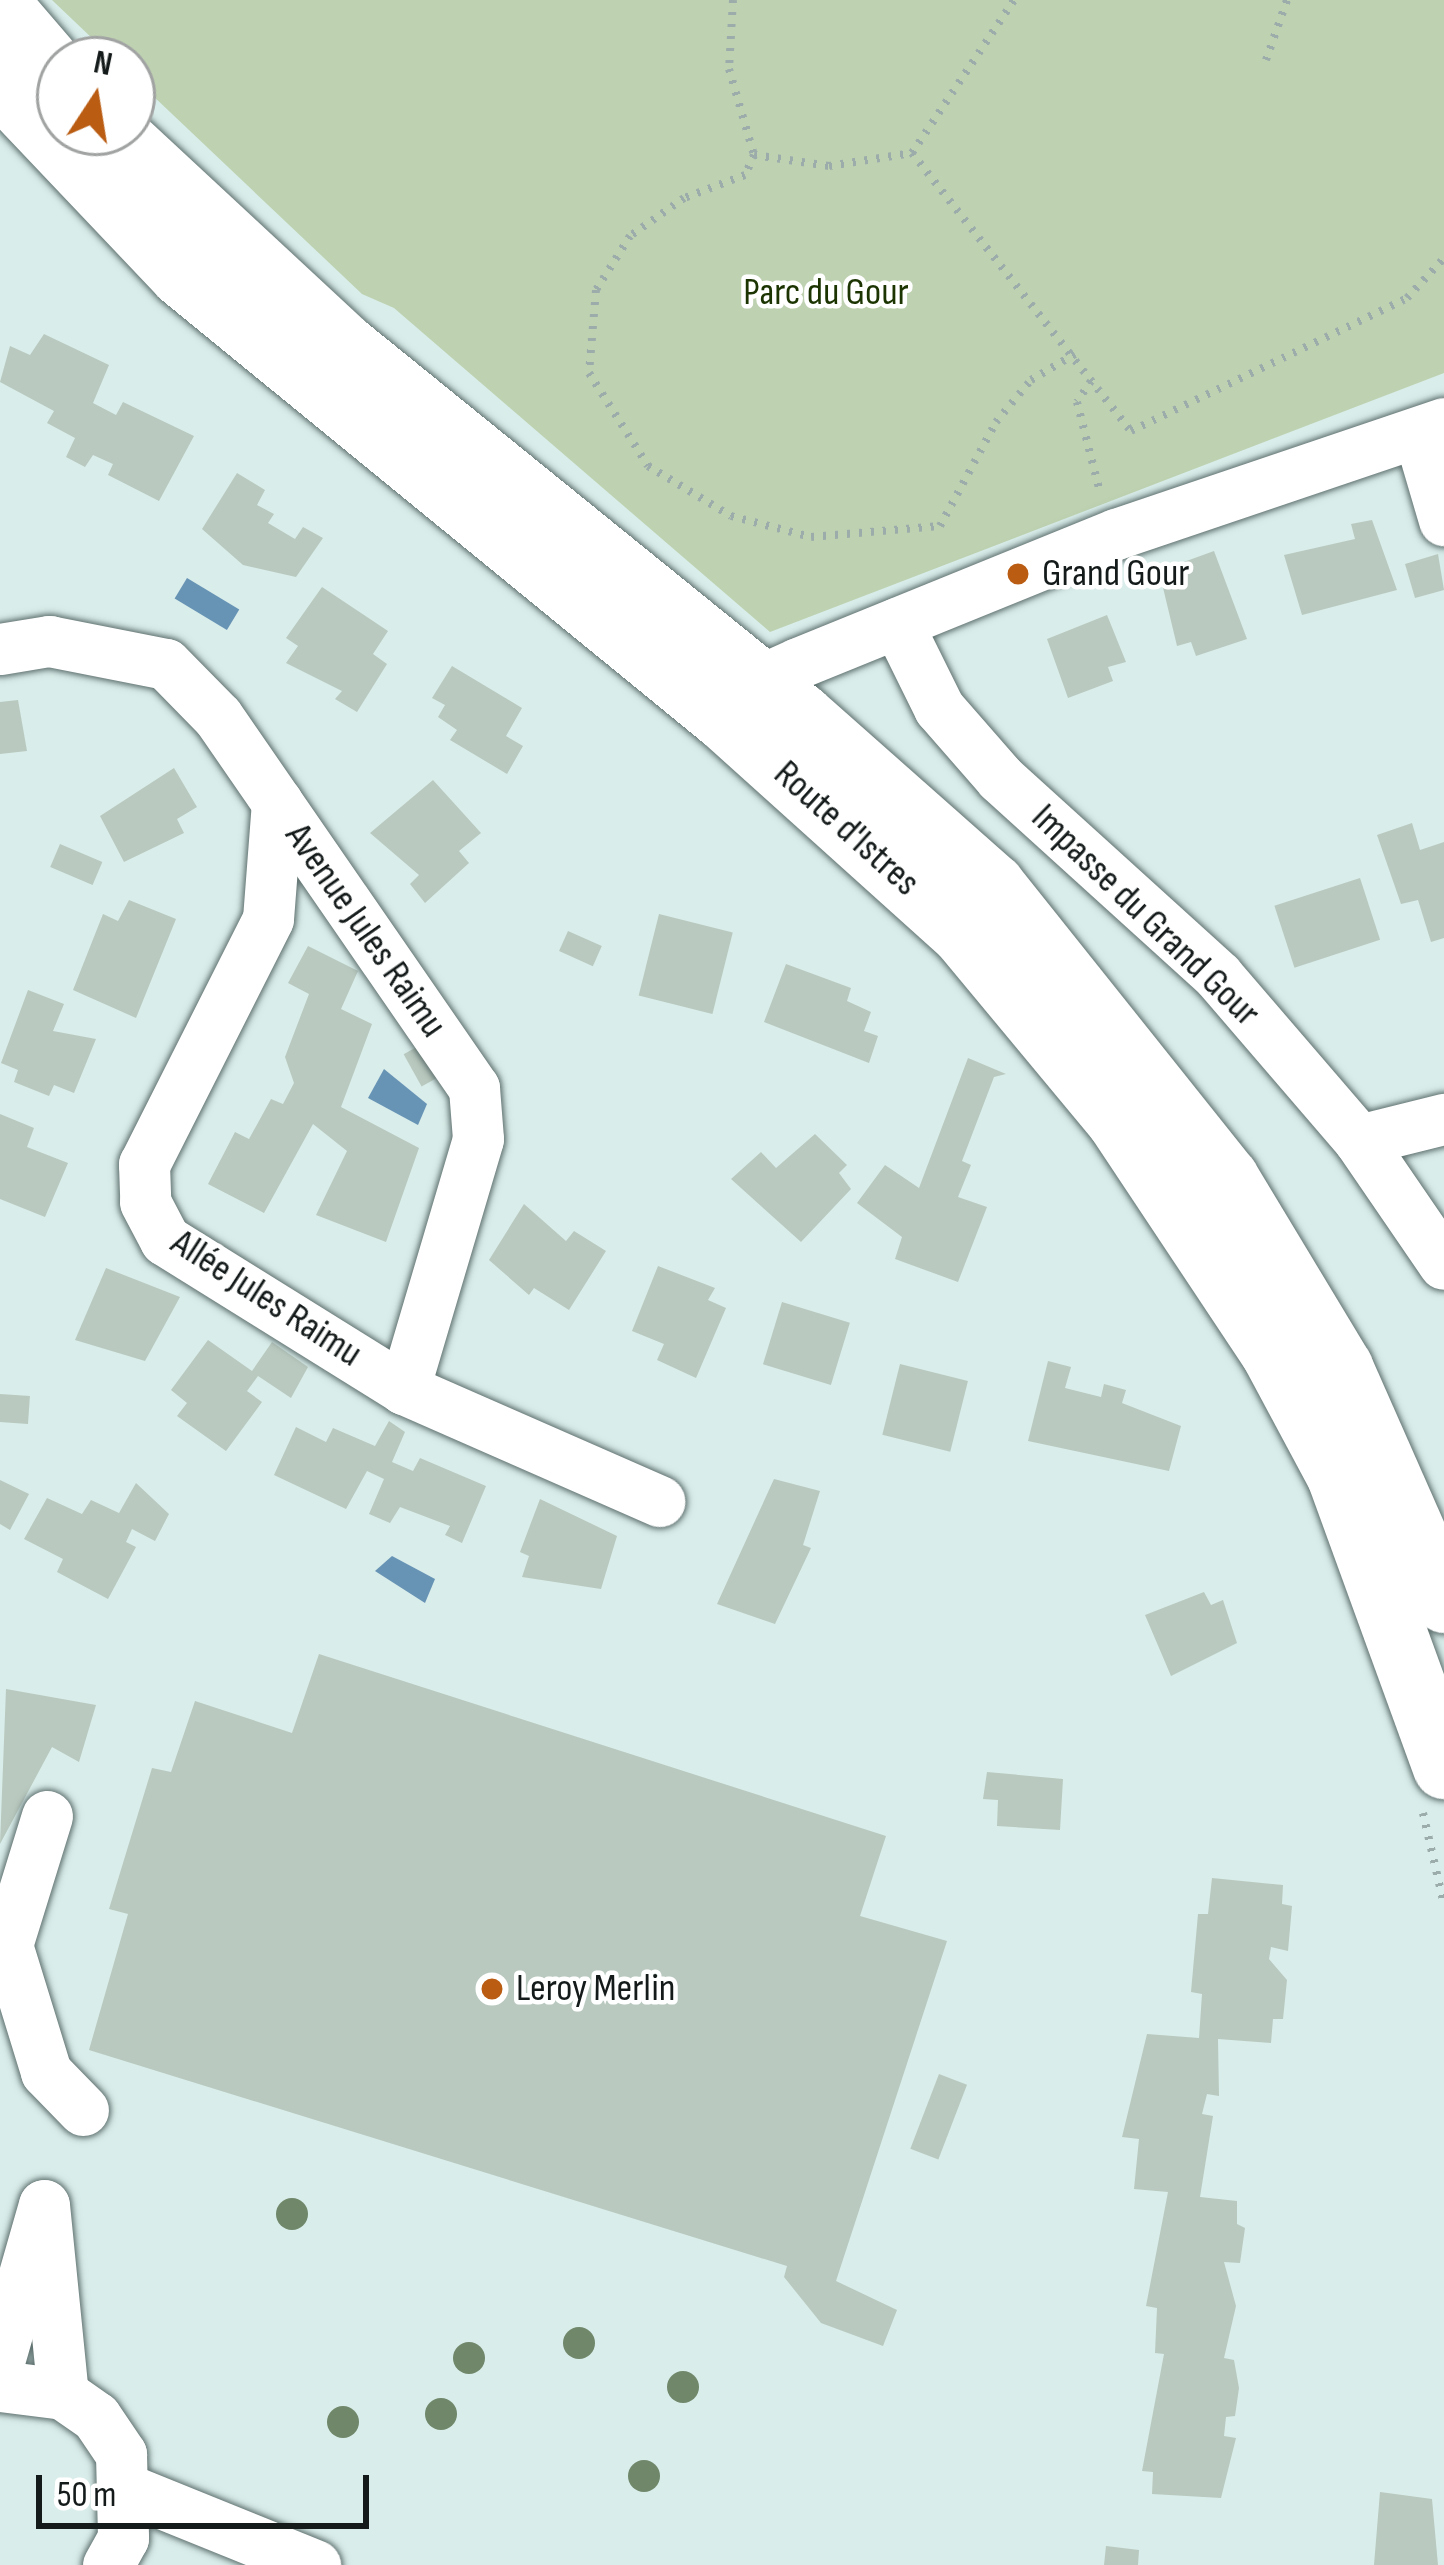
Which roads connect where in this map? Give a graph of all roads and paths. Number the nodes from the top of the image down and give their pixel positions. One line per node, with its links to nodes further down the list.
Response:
1 (733, 0): 9 (path)
2 (1014, 0): 8 (path)
3 (1287, 0): 6 (path)
4 (0, 5): 5 (main road)
5 (36, 47)
6 (1266, 60)
7 (0, 84): 19 (main road, Route d'Istres)
8 (912, 153): 9 (path); 12 (path)
9 (754, 155): 12 (path)
10 (142, 156): 19 (main road, Route d'Istres)
11 (1444, 258): 13 (path)
12 (1075, 355): 13 (path)
13 (1091, 381): 16 (path)
14 (1431, 429): 15 (street); 16 (street)
15 (1444, 520)
16 (1116, 534): 17 (street)
17 (897, 623): 19 (street); 22 (street, Impasse du Grand Gour)
18 (0, 649): 20 (street, Avenue Jules Raimu)
19 (741, 700): 26 (main road, Route d'Istres); 27 (main road, Route d'Istres)
20 (277, 802): 24 (street, Avenue Jules Raimu); 24 (street, Allée Jules Raimu)
21 (1444, 1119): 22 (street)
22 (1359, 1140): 23 (street, Impasse du Grand Gour)
23 (1444, 1264)
24 (404, 1389): 25 (street, Allée Jules Raimu)
25 (658, 1501)
26 (1444, 1601)
27 (1430, 1777): 29 (path)
28 (47, 1816): 30 (street)
29 (1444, 1905)
30 (83, 2110)
31 (0, 2358): 33 (street)
32 (0, 2386): 33 (street)
33 (63, 2394): 34 (street)
34 (129, 2490): 35 (street); 36 (street)
35 (108, 2565)
36 (315, 2565)

